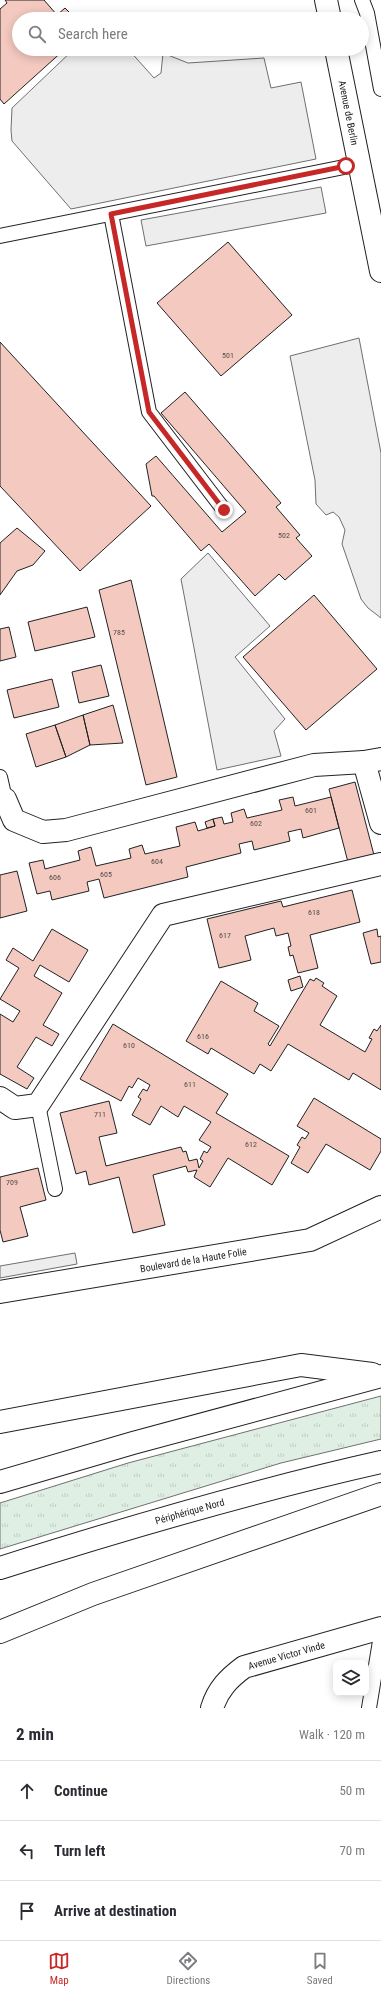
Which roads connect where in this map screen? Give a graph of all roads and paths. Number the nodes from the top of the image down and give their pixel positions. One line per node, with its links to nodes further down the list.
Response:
1 (326, 0): 3 (main road)
2 (362, 0): 4 (lane)
3 (329, 12)
4 (367, 12)
5 (369, 24): 7 (lane)
6 (337, 56): 8 (main road, Avenue de Berlin)
7 (381, 89)
8 (359, 164): 9 (lane); 11 (main road, Avenue de Berlin)
9 (111, 214): 10 (lane); 12 (lane)
10 (0, 236)
11 (381, 271)
12 (224, 510)
13 (373, 761): 15 (main road); 16 (main road)
14 (0, 777): 15 (lane)
15 (3, 799)
16 (381, 823)
17 (381, 864): 19 (main road)
18 (0, 1098): 19 (main road)
19 (38, 1105): 20 (lane)
20 (55, 1189)
21 (381, 1207): 22 (main road, Boulevard de la Haute Folie)
22 (0, 1292)
23 (381, 1375): 24 (main road); 26 (main road)
24 (0, 1422)
25 (381, 1462): 28 (main road, Périphérique Nord)
26 (0, 1482)
27 (381, 1494): 30 (main road)
28 (0, 1568)
29 (381, 1628): 32 (main road, Avenue Victor Vinde)
30 (0, 1632)
31 (381, 1635): 33 (lane)
32 (212, 1708)
33 (369, 1708)

